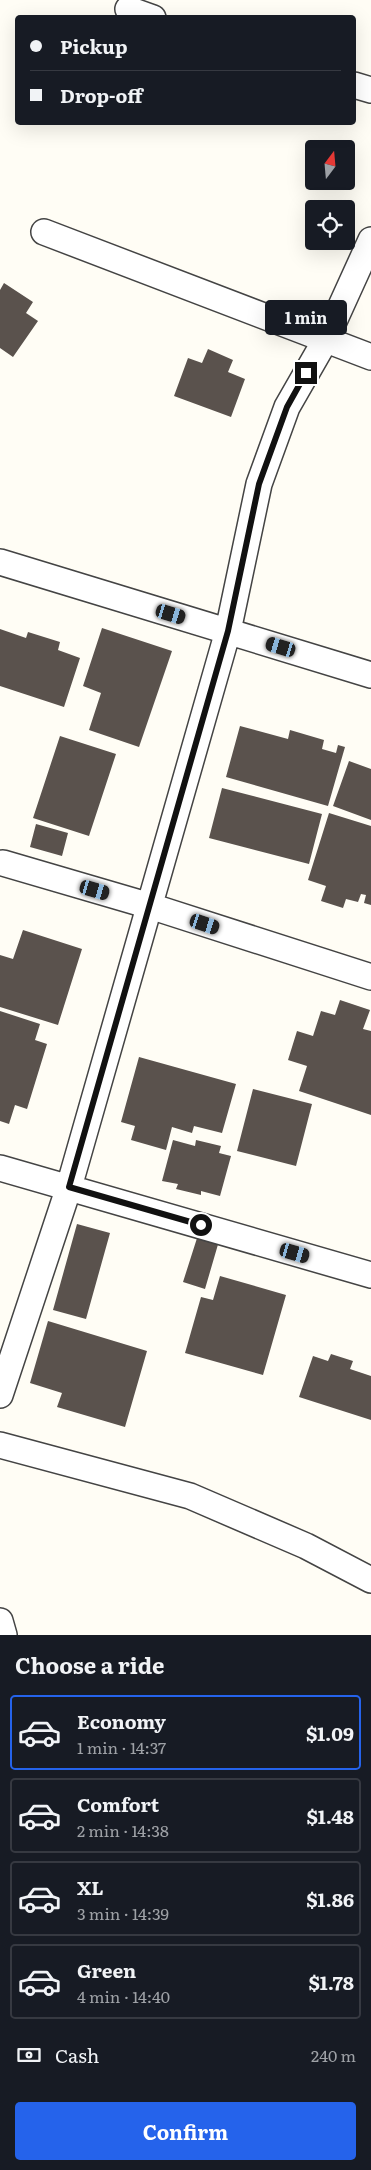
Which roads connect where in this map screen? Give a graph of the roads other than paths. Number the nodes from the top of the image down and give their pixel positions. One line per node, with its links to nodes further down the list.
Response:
1 (128, 9): 2 (street)
2 (145, 15)
3 (356, 86): 4 (street)
4 (371, 90)
5 (44, 232): 7 (street)
6 (371, 240): 7 (street)
7 (326, 339): 8 (street); 10 (street)
8 (371, 357)
9 (0, 562): 10 (street)
10 (228, 631): 11 (street); 13 (street)
11 (371, 675)
12 (3, 863): 13 (street)
13 (150, 906): 14 (street); 16 (street)
14 (371, 977)
15 (0, 1168): 16 (street)
16 (69, 1187): 17 (street); 18 (street)
17 (371, 1275)
18 (0, 1395)
19 (0, 1445): 20 (street)
20 (371, 1580)
21 (0, 1622): 22 (street)
22 (4, 1635)

